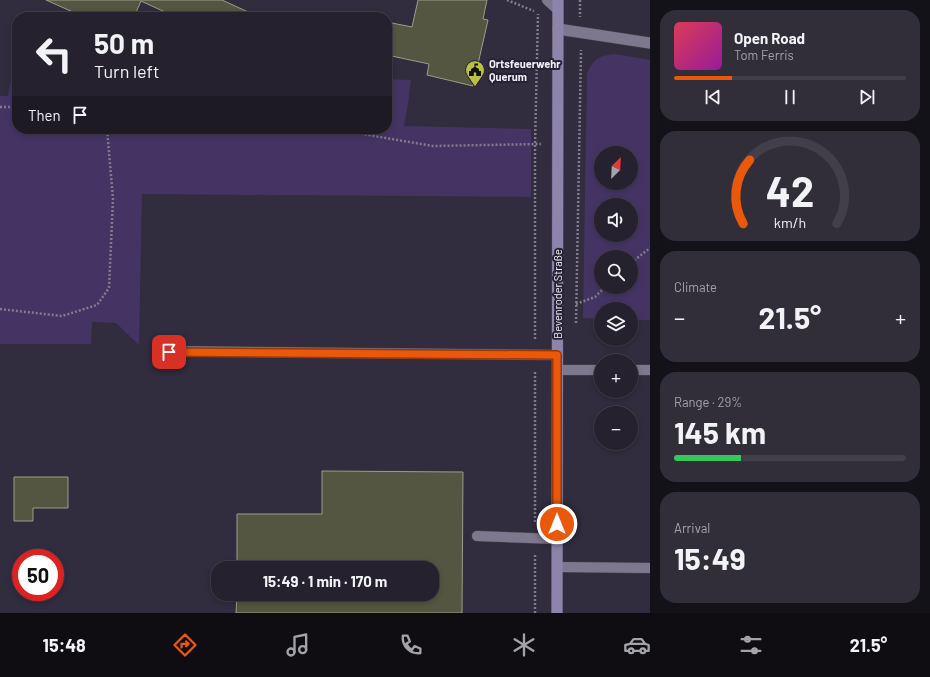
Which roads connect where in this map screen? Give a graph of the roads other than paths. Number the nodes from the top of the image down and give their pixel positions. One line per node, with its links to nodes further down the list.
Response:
1 (547, 0): 2 (lane)
2 (558, 5): 3 (main road, Bevenroder Straße)
3 (558, 29): 4 (street); 6 (main road, Bevenroder Straße)
4 (650, 43)
5 (169, 352): 6 (lane)
6 (557, 355): 7 (main road, Bevenroder Straße)
7 (557, 370): 8 (lane); 12 (main road, Bevenroder Straße)
8 (594, 370)
9 (638, 370): 10 (lane)
10 (650, 370)
11 (477, 536): 12 (lane)
12 (557, 539): 13 (main road, Bevenroder Straße)
13 (557, 567): 14 (lane); 15 (main road, Bevenroder Straße)
14 (650, 568)
15 (557, 613)

